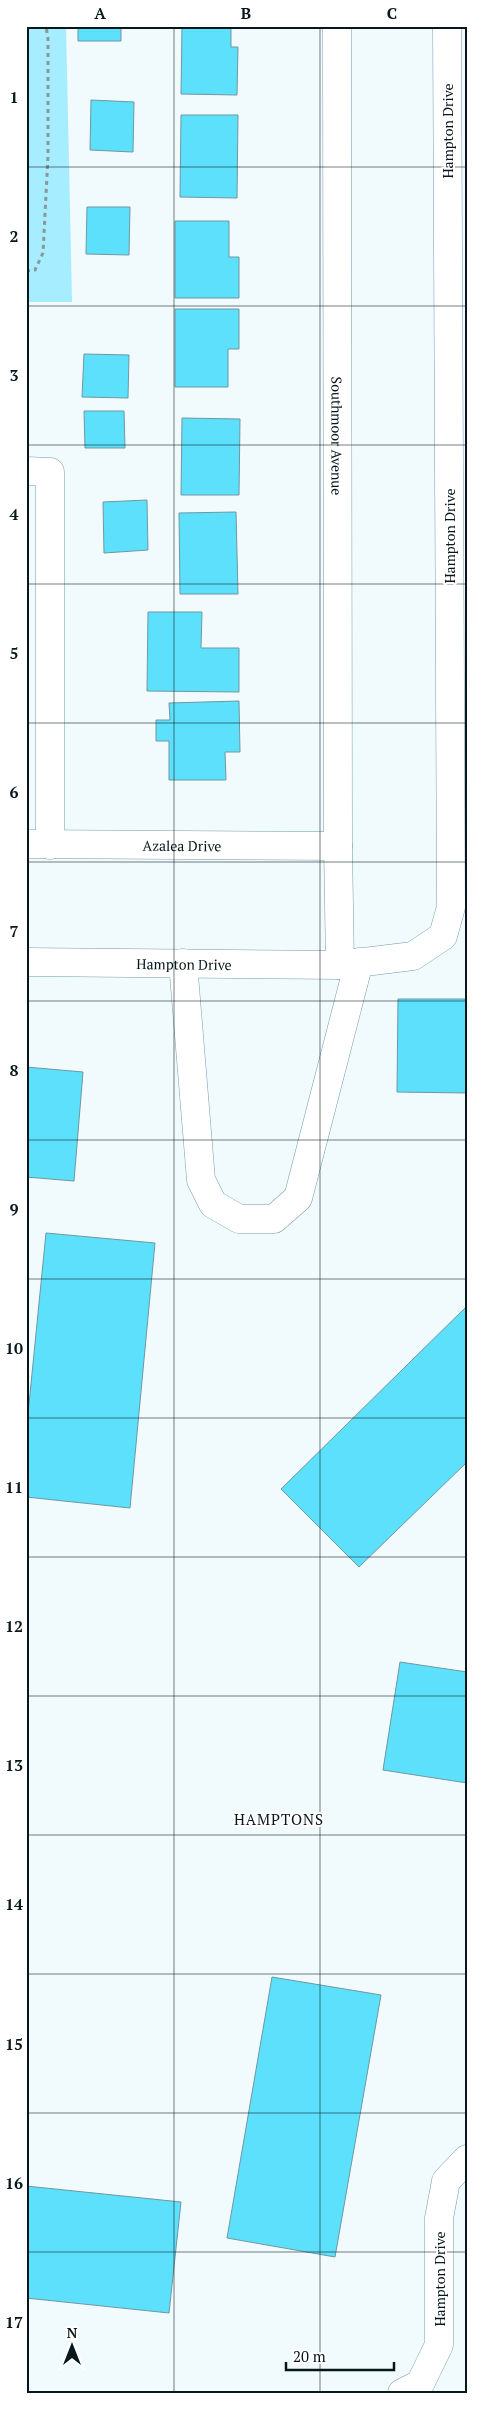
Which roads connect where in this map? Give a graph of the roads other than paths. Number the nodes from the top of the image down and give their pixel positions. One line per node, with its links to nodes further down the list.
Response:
1 (337, 26): 5 (street, Southmoor Avenue)
2 (447, 26): 8 (street, Hampton Drive)
3 (26, 471): 4 (street)
4 (38, 844): 5 (street, Azalea Drive)
5 (338, 846): 8 (street)
6 (26, 962): 7 (street, Hampton Drive)
7 (183, 963): 8 (street, Hampton Drive); 8 (street)
8 (350, 963)
9 (467, 2159): 10 (street, Hampton Drive)
10 (402, 2393)

